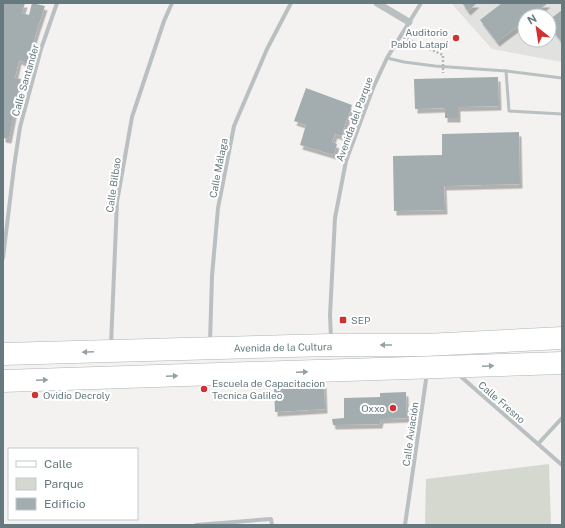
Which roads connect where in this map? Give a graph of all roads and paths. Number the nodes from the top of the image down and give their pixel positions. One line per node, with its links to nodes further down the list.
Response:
1 (57, 3): 13 (street, Calle Santander)
2 (172, 3): 21 (street, Calle Bilbao)
3 (291, 3): 15 (street, Calle Málaga)
4 (377, 3): 6 (street)
5 (421, 3): 6 (street, Avenida del Parque)
6 (409, 22): 7 (street, Avenida del Parque)
7 (400, 36): 8 (street, Avenida del Parque); 10 (path, bridge)
8 (387, 58): 9 (lane); 19 (street, Avenida del Parque)
9 (506, 71): 11 (lane); 12 (lane)
10 (443, 73)
11 (562, 78)
12 (562, 114)
13 (3, 258)
14 (562, 338): 17 (main road, Avenida de la Cultura)
15 (210, 348): 19 (main road, Avenida de la Cultura); 21 (main road, Avenida de la Cultura)
16 (3, 354): 21 (main road, Avenida de la Cultura, one-way to 16)
17 (449, 355): 18 (main road, Avenida de la Cultura); 20 (main road, Avenida de la Cultura, one-way to 20); 24 (street, Calle Fresno)
18 (427, 356): 19 (main road, Avenida de la Cultura); 28 (street, Calle Aviación)
19 (331, 358): 21 (main road, Avenida de la Cultura, one-way to 19)
20 (562, 363)
21 (111, 364): 22 (main road, Avenida de la Cultura, one-way to 21)
22 (3, 381)
23 (562, 418): 24 (street)
24 (538, 444): 25 (street, Calle Fresno)
25 (562, 466)
26 (196, 525): 27 (street)
27 (272, 525)
28 (405, 525)

